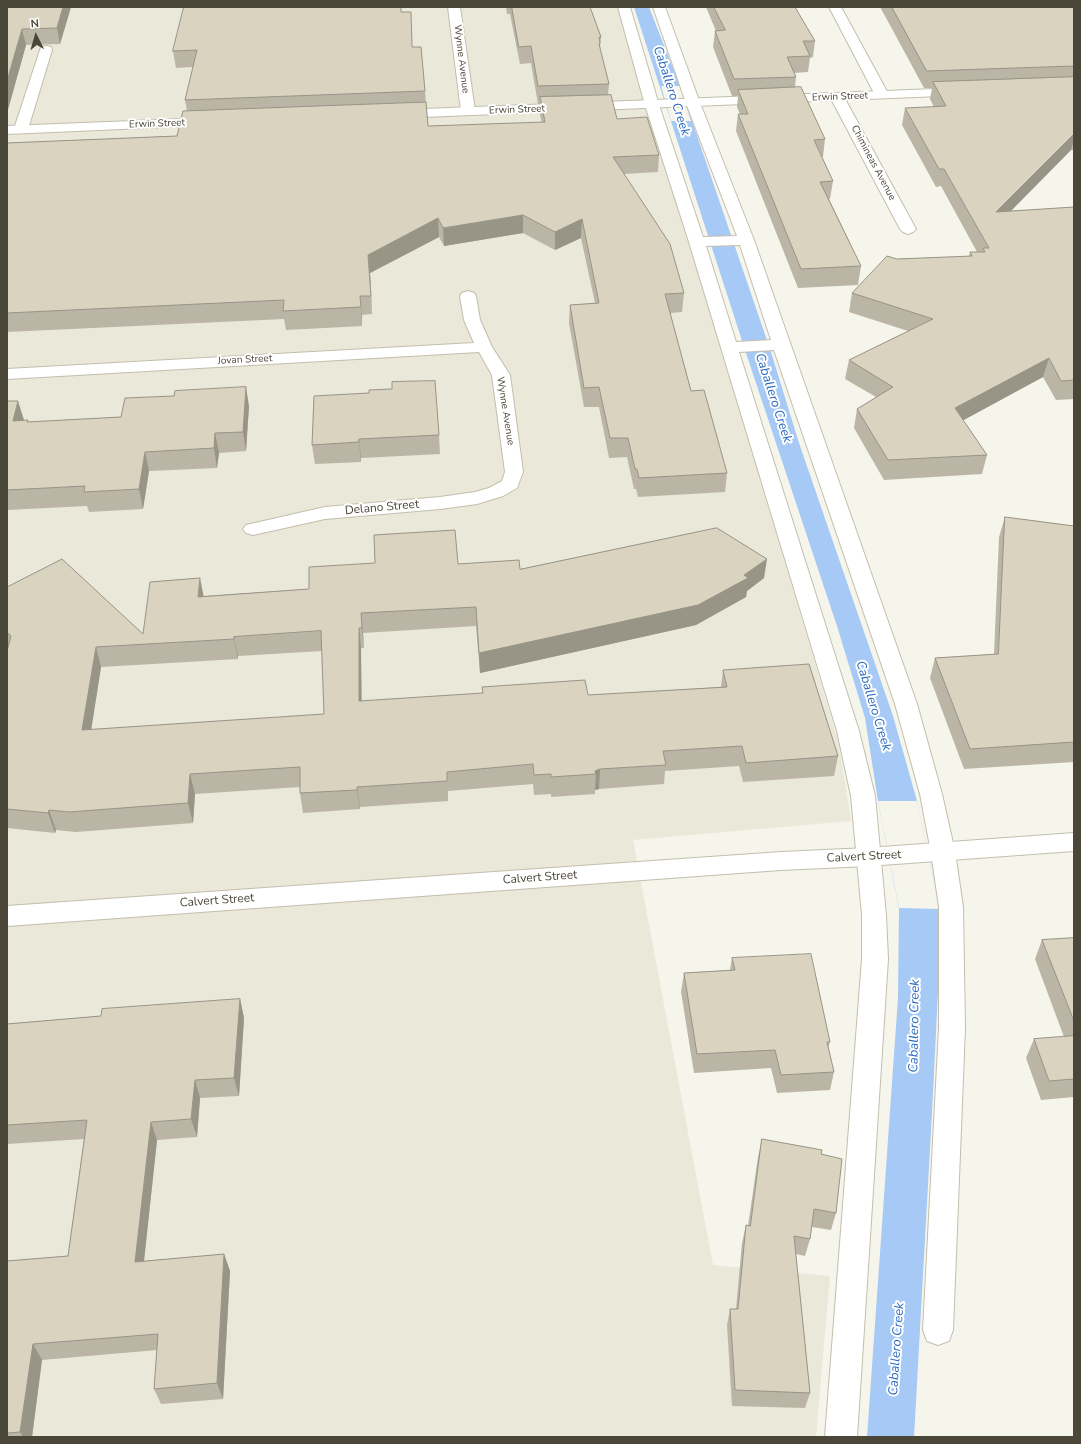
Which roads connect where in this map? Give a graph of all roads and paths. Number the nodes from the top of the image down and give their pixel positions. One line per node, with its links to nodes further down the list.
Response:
1 (454, 7): 11 (street, Wynne Avenue)
2 (624, 7): 10 (street)
3 (659, 7): 9 (street)
4 (835, 7): 7 (street)
5 (46, 50): 14 (street)
6 (974, 92): 7 (street, Erwin Street)
7 (882, 95): 8 (street, Erwin Street)
8 (837, 97): 9 (street, Erwin Street); 16 (street, Chimineas Avenue)
9 (689, 103): 10 (street, Erwin Street); 17 (street)
10 (659, 104): 11 (street, Erwin Street); 18 (street)
11 (468, 112): 12 (street, Erwin Street)
12 (382, 115)
13 (224, 121): 14 (street, Erwin Street)
14 (22, 129): 15 (street, Erwin Street)
15 (7, 130)
16 (908, 229)
17 (742, 241): 18 (street); 20 (street)
18 (702, 242): 22 (street)
19 (468, 296): 21 (street, Wynne Avenue)
20 (781, 345): 22 (street); 27 (street)
21 (484, 347): 23 (street, Jovan Street); 24 (street, Wynne Avenue)
22 (729, 347): 28 (street)
23 (7, 374)
24 (510, 484): 25 (street, Delano Street)
25 (253, 529)
26 (1074, 842): 27 (street, Calvert Street)
27 (935, 852): 28 (street, Calvert Street); 30 (street)
28 (878, 856): 29 (street, Calvert Street); 31 (street)
29 (7, 916)
30 (938, 1330)
31 (840, 1437)

